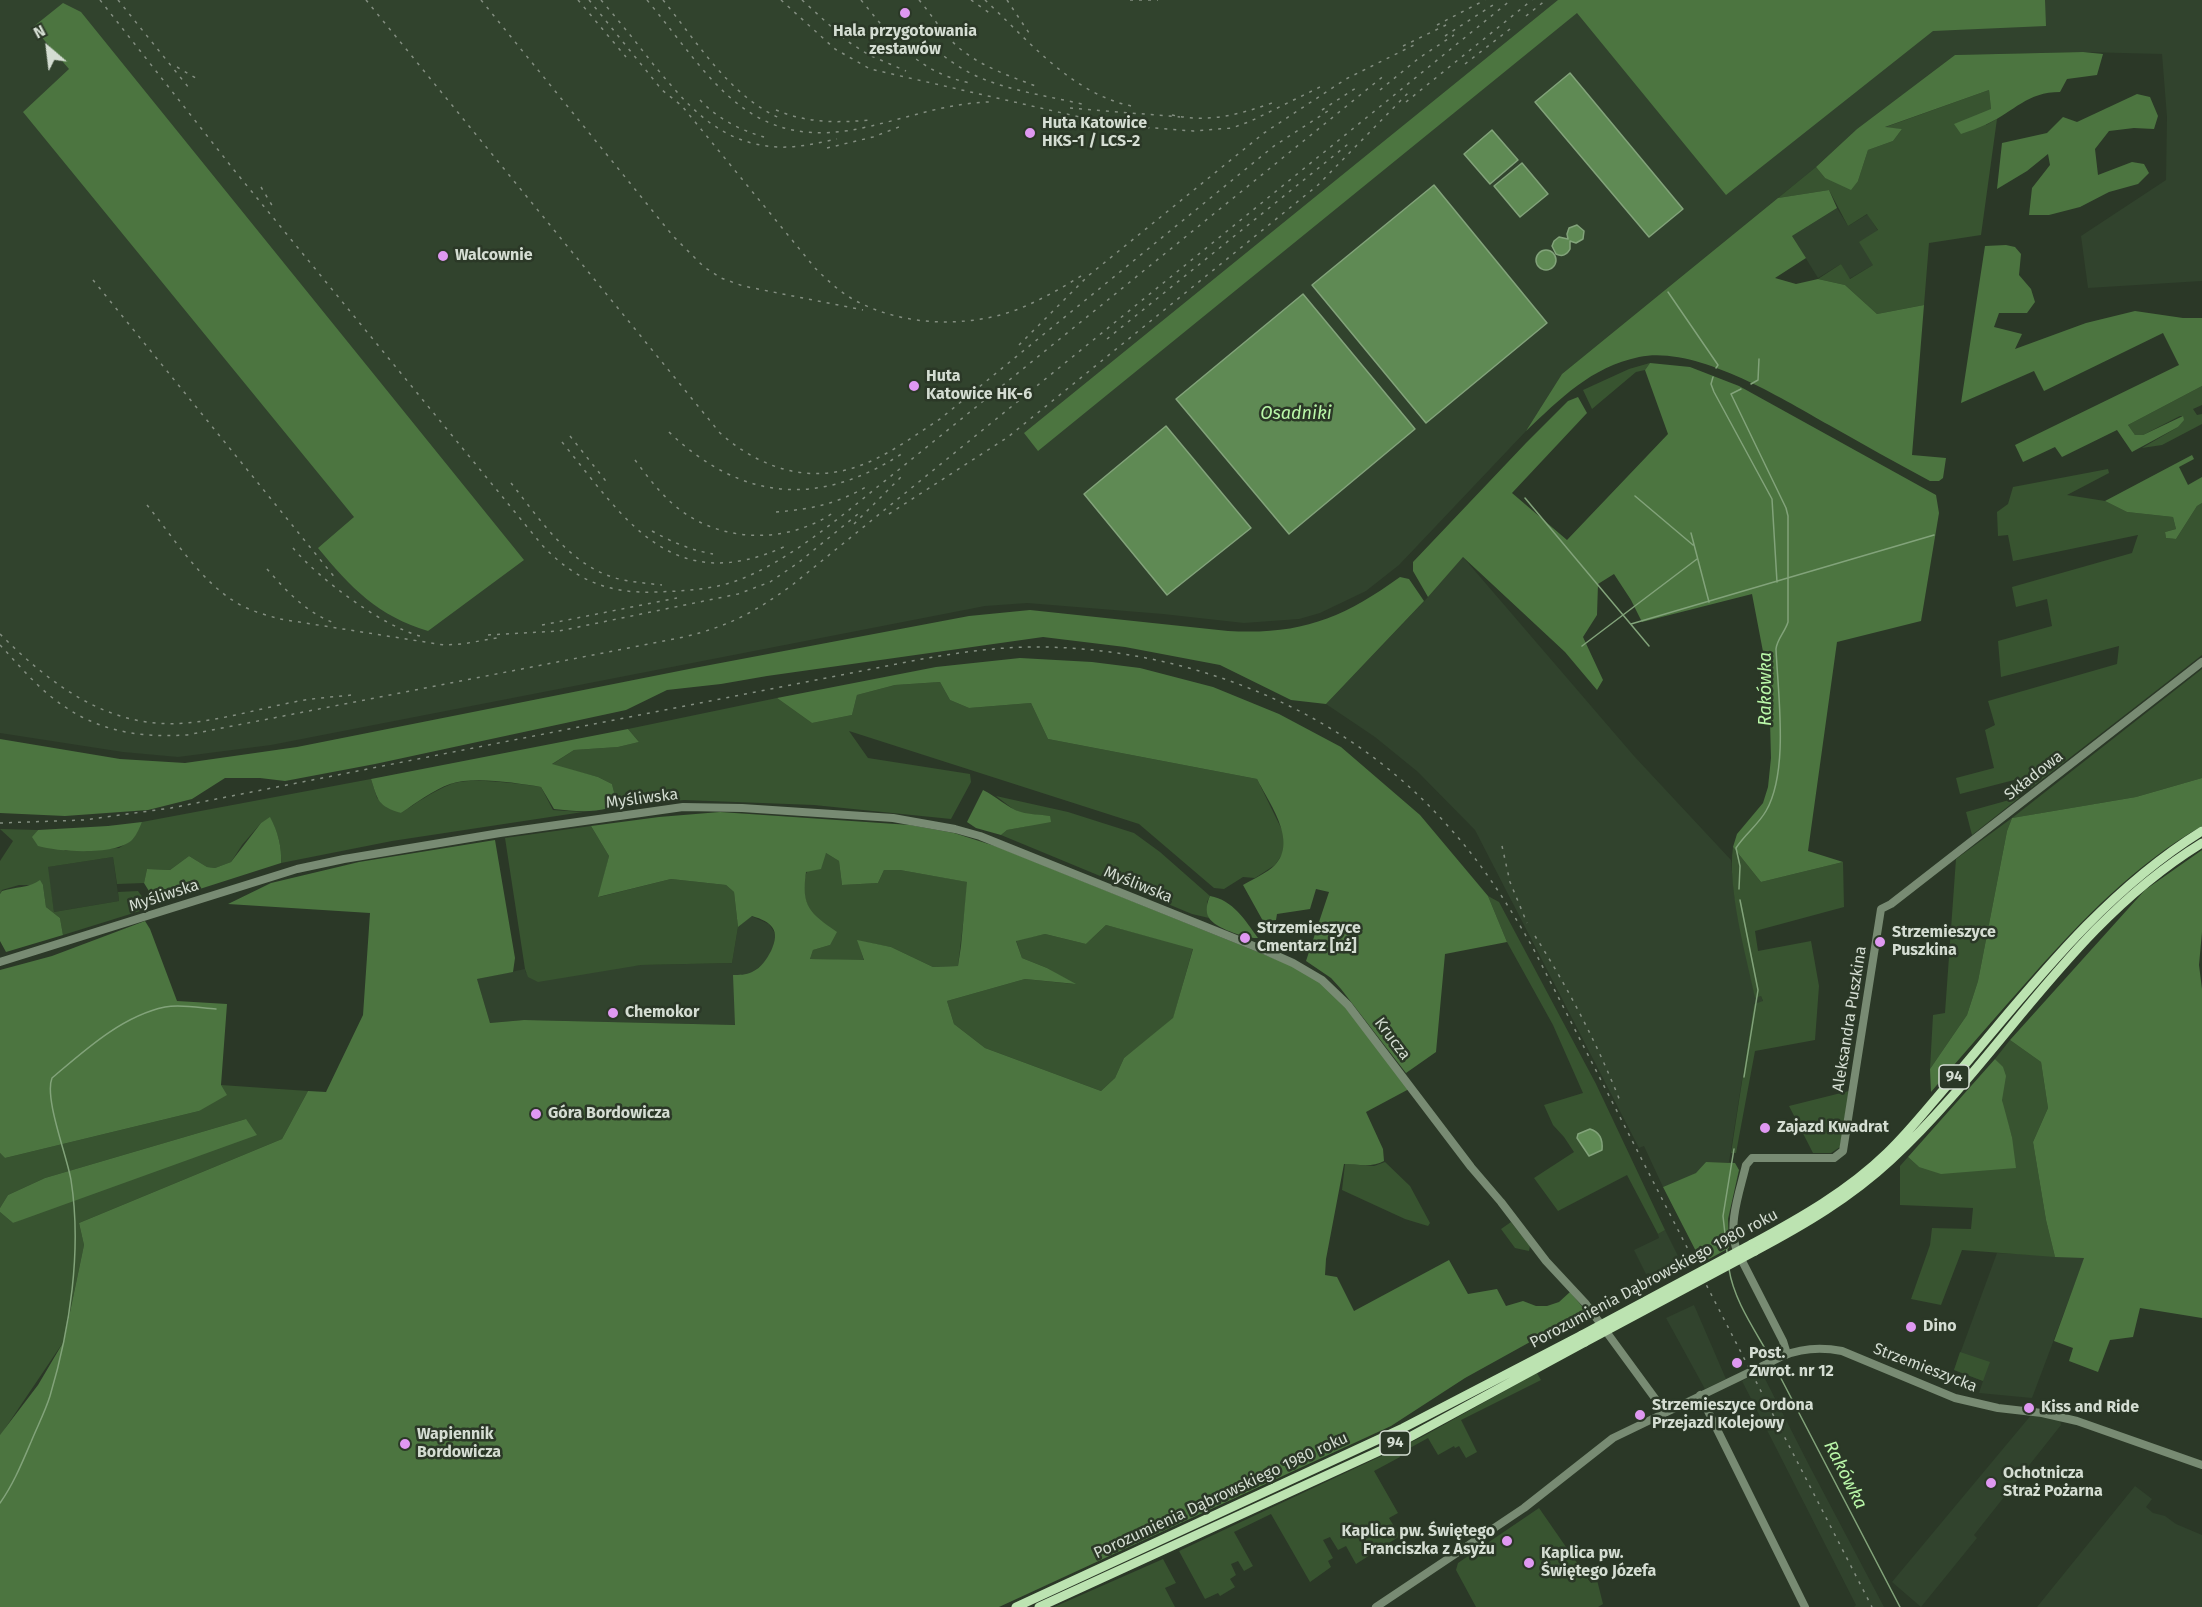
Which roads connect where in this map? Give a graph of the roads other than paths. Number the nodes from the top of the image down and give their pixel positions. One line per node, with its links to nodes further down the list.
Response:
1 (2202, 662): 4 (street, Składowa)
2 (2202, 831): 7 (main road, Porozumienia Dąbrowskiego 1980 roku / 94)
3 (2202, 843): 7 (main road, Porozumienia Dąbrowskiego 1980 roku / 94)
4 (1881, 909): 9 (street, Aleksandra Puszkina)
5 (1280, 956): 6 (street, Myśliwska); 11 (street, Krucza)
6 (0, 962)
7 (1754, 1247): 8 (main road, Porozumienia Dąbrowskiego 1980 roku / 94, bridge)
8 (1583, 1338): 13 (main road, Porozumienia Dąbrowskiego 1980 roku / 94); 14 (main road, Porozumienia Dąbrowskiego 1980 roku / 94)
9 (1787, 1354): 10 (street, Strzemieszycka); 12 (street, Strzemieszycka)
10 (1700, 1395): 11 (street, Strzemieszycka); 16 (street)
11 (1665, 1412): 15 (street, Strzemieszycka)
12 (2202, 1465)
13 (1017, 1607)
14 (1039, 1607)
15 (1376, 1607)
16 (1805, 1607)

